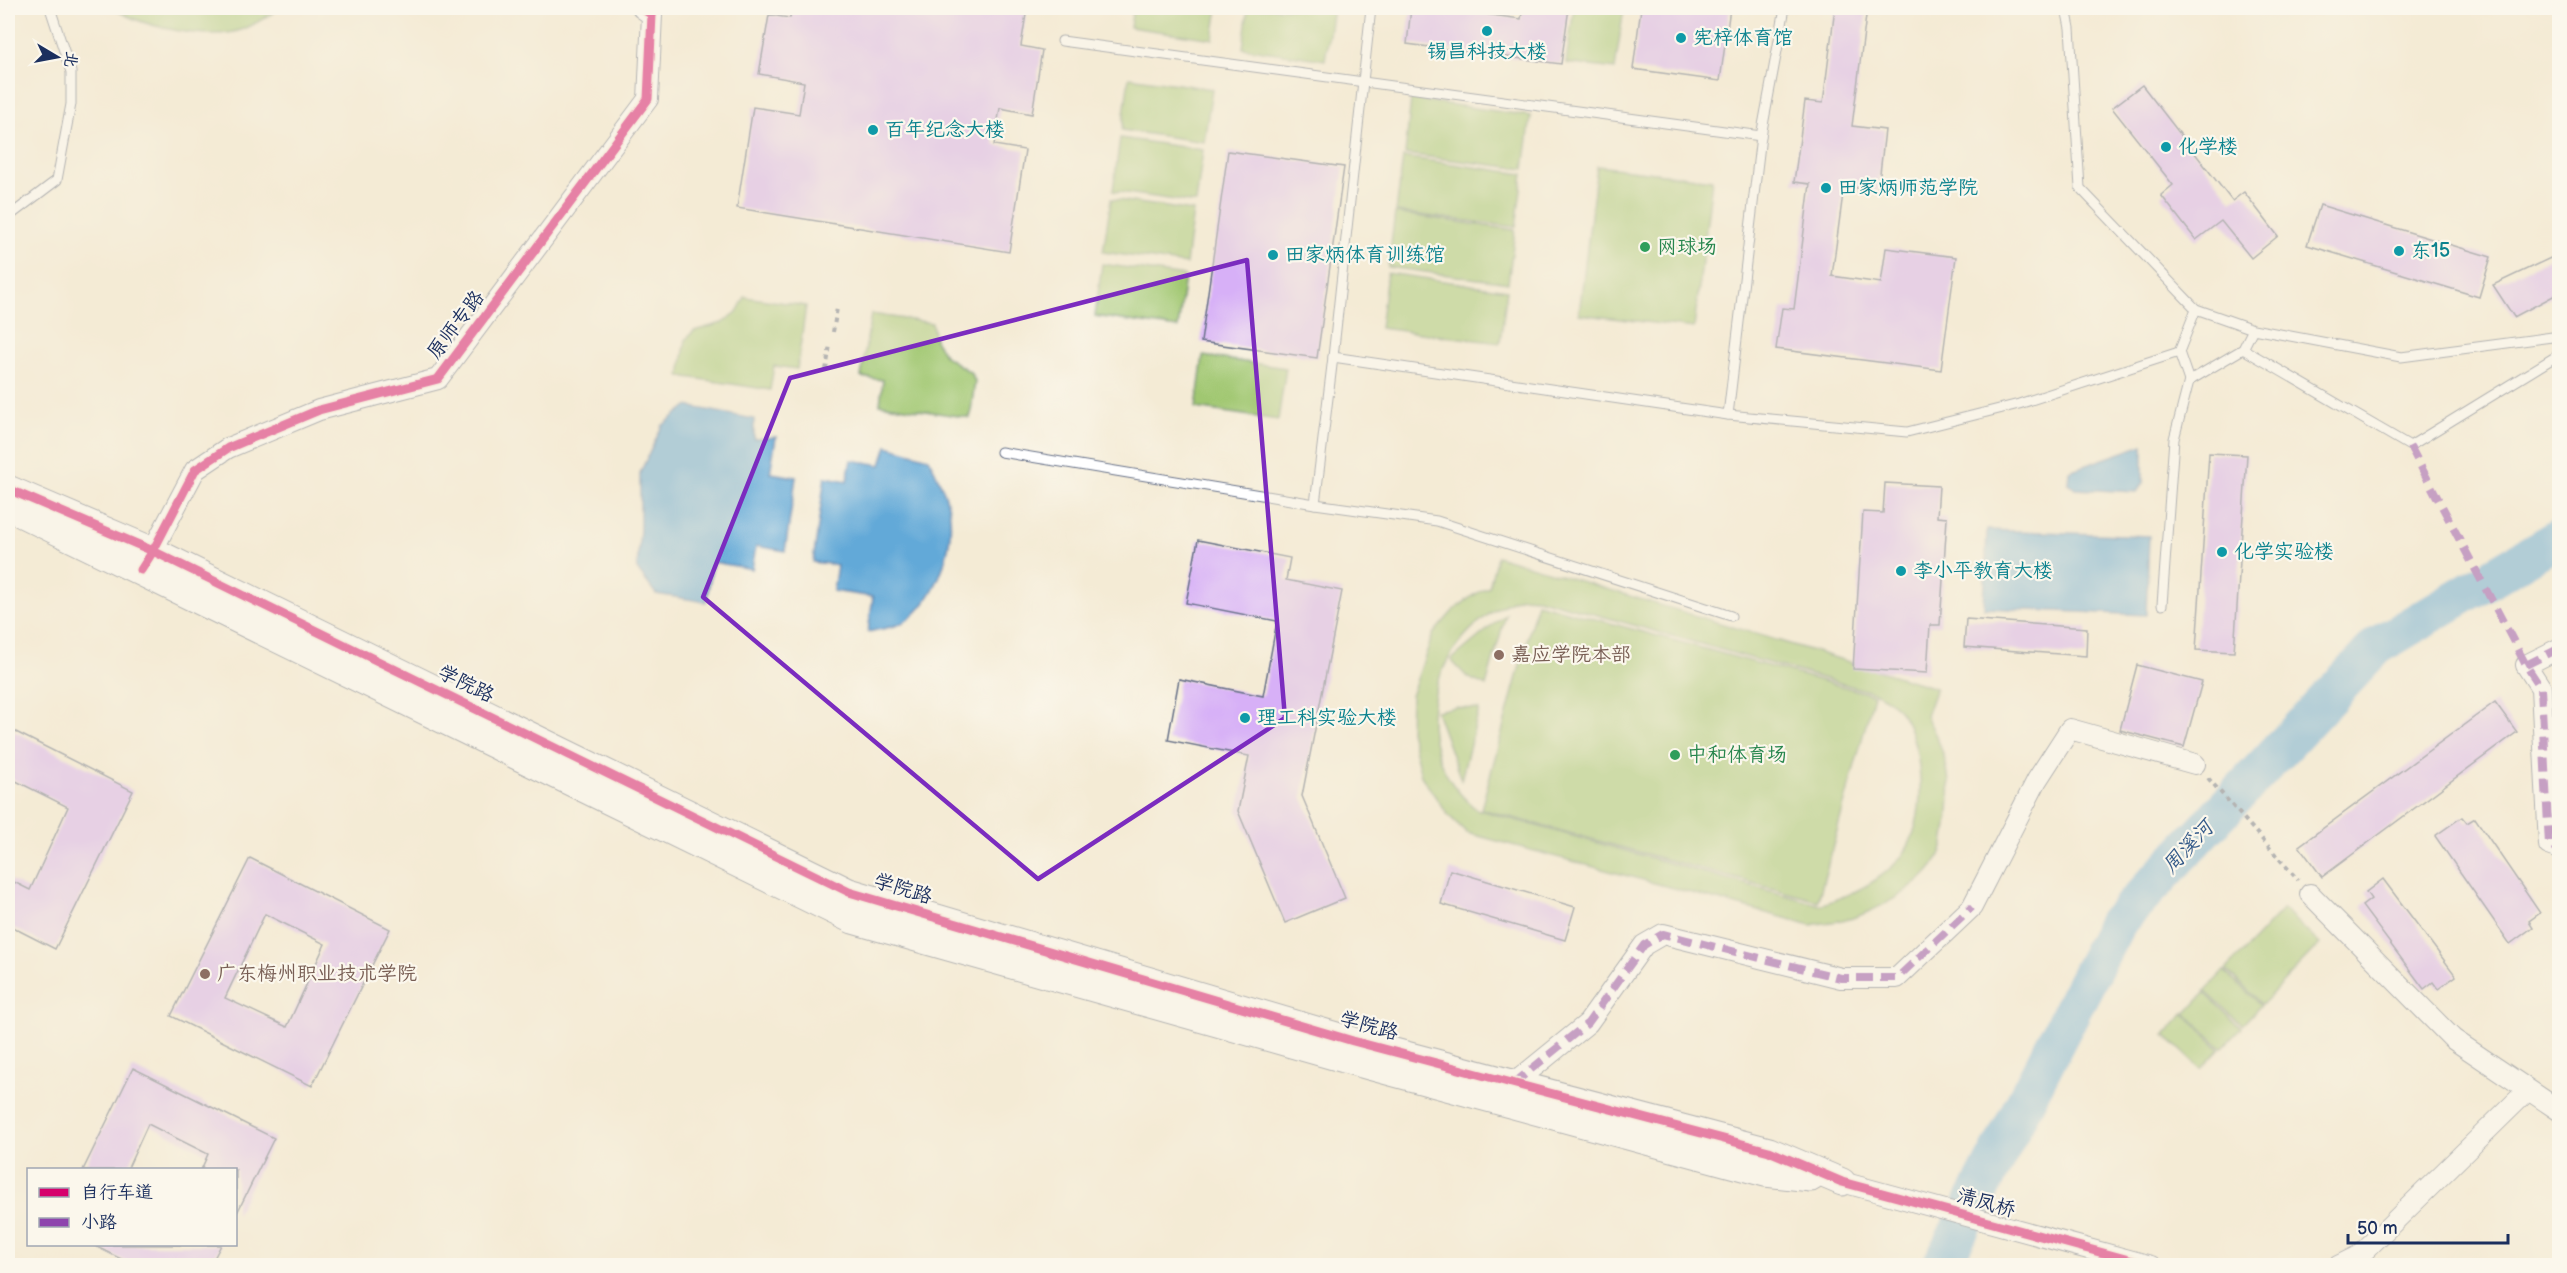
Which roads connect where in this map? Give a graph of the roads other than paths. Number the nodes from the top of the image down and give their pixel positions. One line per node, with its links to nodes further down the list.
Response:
1 (50, 8): 9 (lane)
2 (642, 8): 23 (street, 原师专路)
3 (1371, 8): 7 (lane)
4 (1785, 8): 8 (lane)
5 (2066, 8): 10 (lane)
6 (1062, 41): 7 (lane)
7 (1362, 84): 8 (lane); 16 (lane)
8 (1761, 136): 18 (lane)
9 (8, 217)
10 (2196, 309): 11 (lane); 14 (lane)
11 (2253, 329): 12 (lane); 13 (lane)
12 (2559, 336)
13 (2243, 349): 15 (lane); 17 (lane)
14 (2179, 352): 17 (lane); 18 (lane)
15 (2559, 354)
16 (1333, 357): 18 (lane); 21 (lane)
17 (2189, 381): 24 (lane)
18 (1728, 415)
19 (1001, 452): 21 (lane)
20 (8, 489): 23 (street, 学院路)
21 (1315, 504): 25 (lane)
22 (8, 507): 23 (street, 学院路)
23 (147, 561): 30 (street, 学院路); 33 (street, 学院路)
24 (2162, 605)
25 (1731, 616)
26 (2559, 648): 28 (street)
27 (2195, 764): 30 (street)
28 (2559, 849)
29 (2310, 894): 31 (street)
30 (1514, 1084): 33 (street, 学院路)
31 (2527, 1091): 32 (street); 35 (street)
32 (2559, 1112)
33 (1842, 1182): 34 (street, 清凤桥)
34 (2151, 1266)
35 (2338, 1266)

